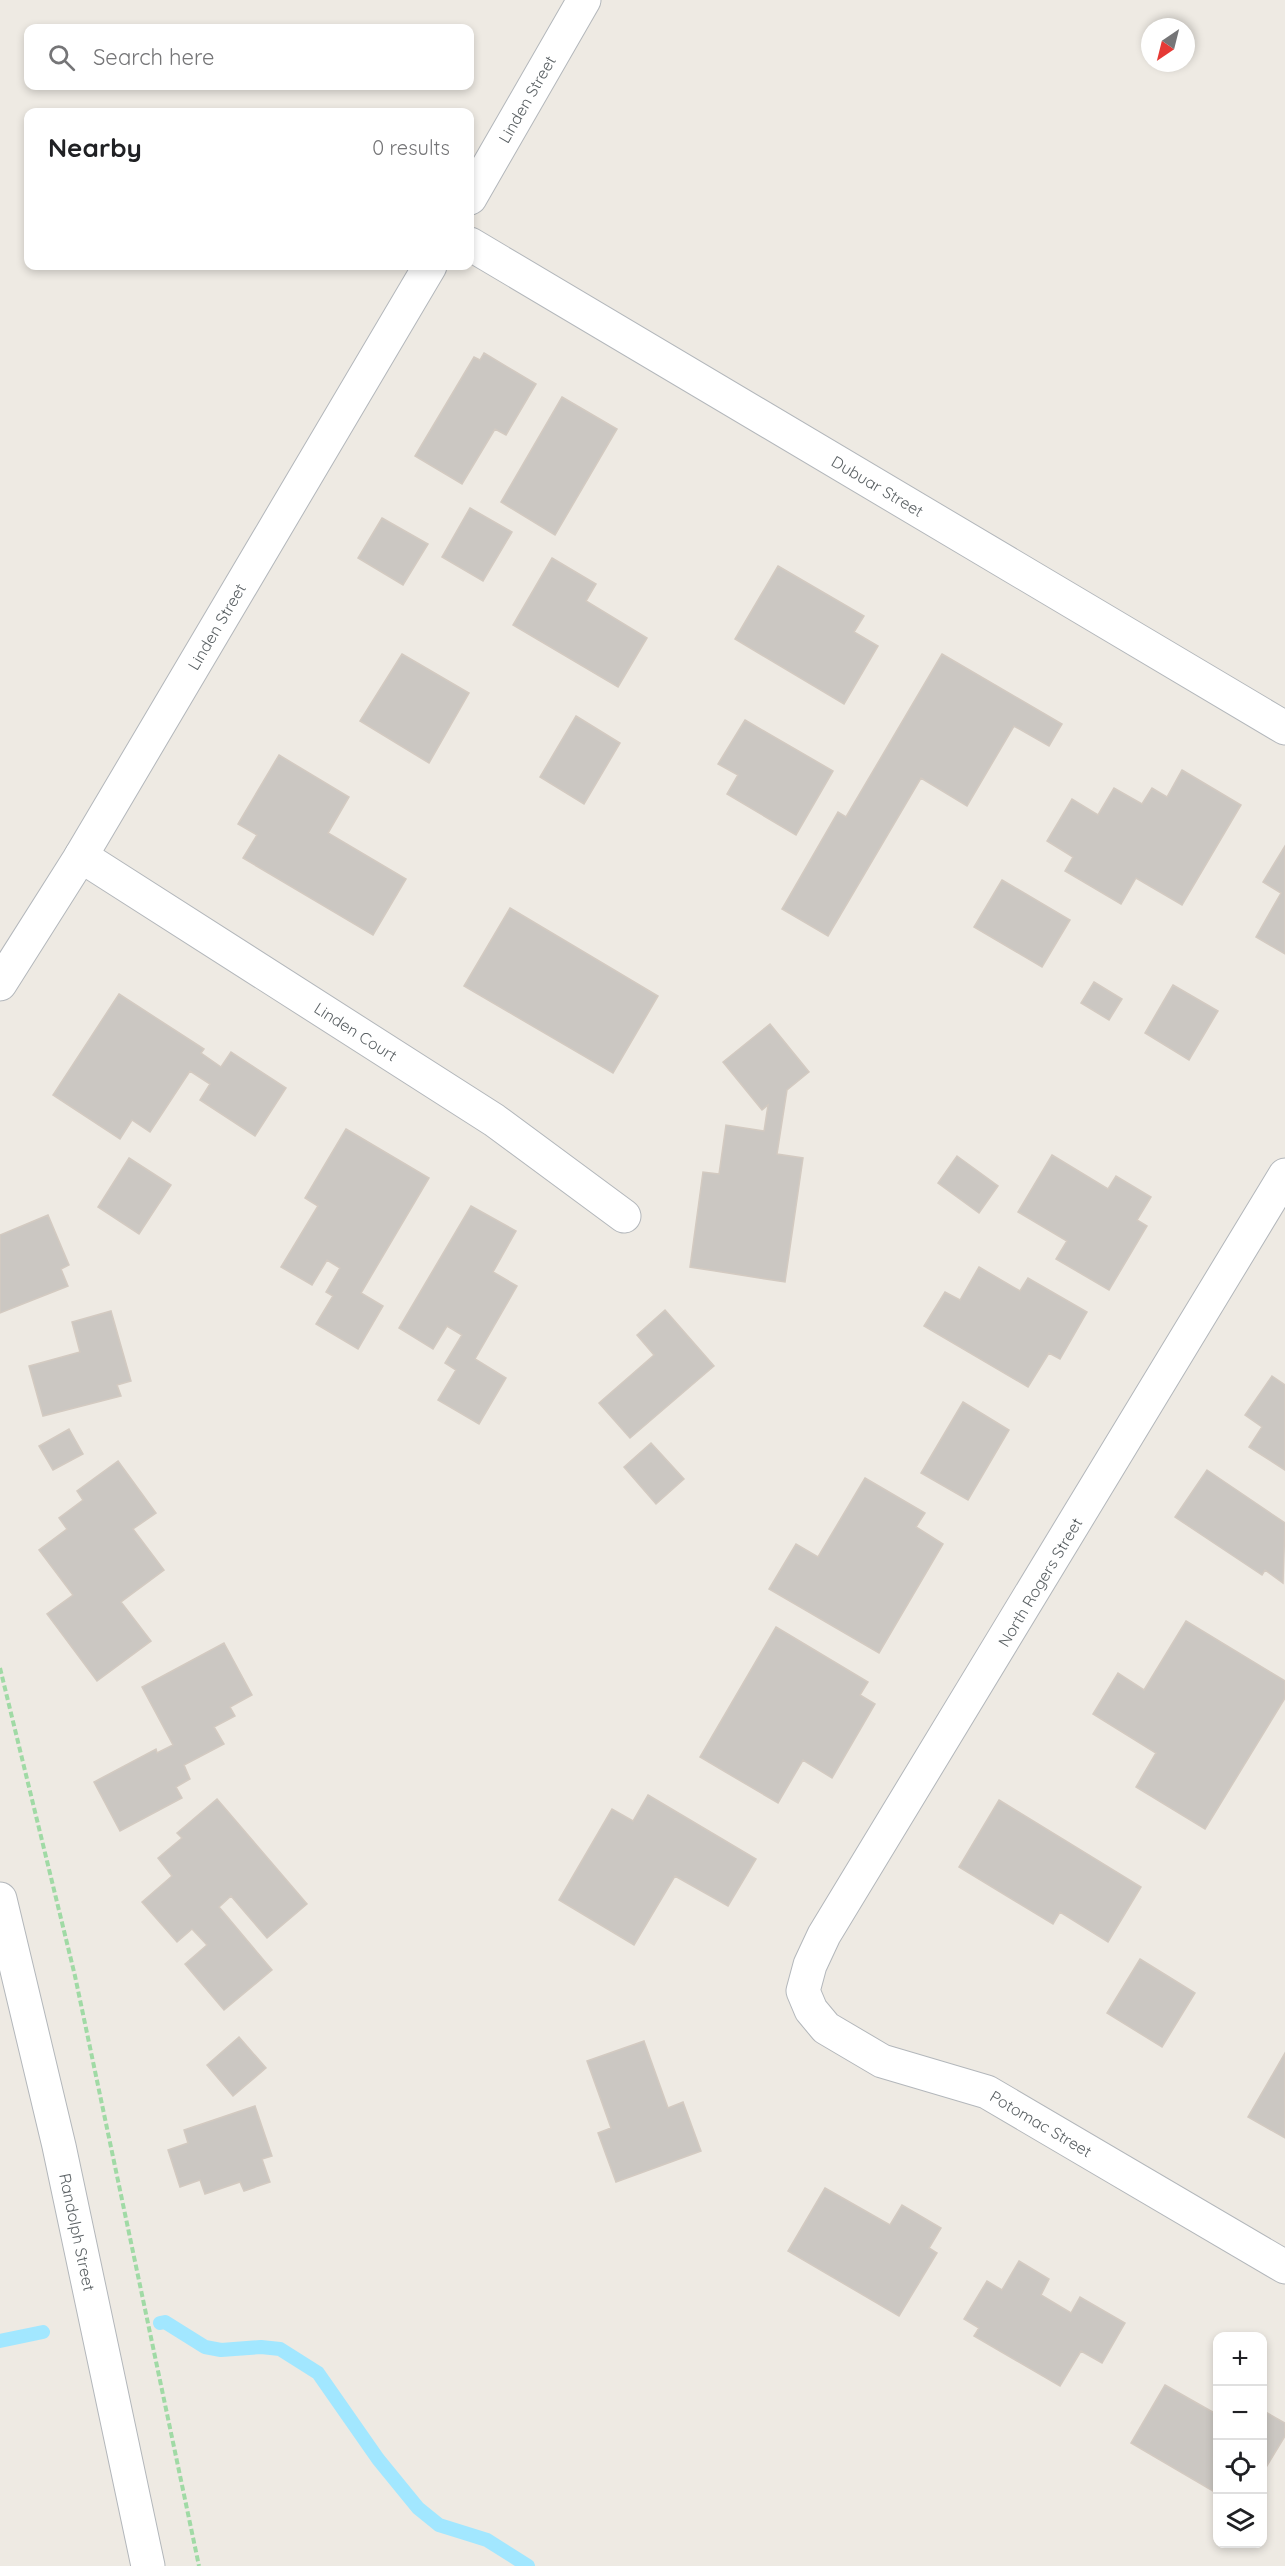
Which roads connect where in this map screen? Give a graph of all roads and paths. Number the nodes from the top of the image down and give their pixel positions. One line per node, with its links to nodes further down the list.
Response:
1 (584, 0): 2 (street, Linden Street)
2 (474, 191)
3 (474, 246): 5 (street, Dubuar Street)
4 (428, 270): 6 (street, Linden Street)
5 (1285, 728)
6 (81, 856): 7 (street, Linden Street); 9 (street, Linden Court)
7 (0, 984)
8 (1285, 1175): 12 (street, North Rogers Street)
9 (624, 1216)
10 (0, 1668): 15 (path)
11 (0, 1899): 14 (street, Randolph Street)
12 (803, 1991): 13 (street, Potomac Street)
13 (1285, 2267)
14 (148, 2566)
15 (199, 2566)

